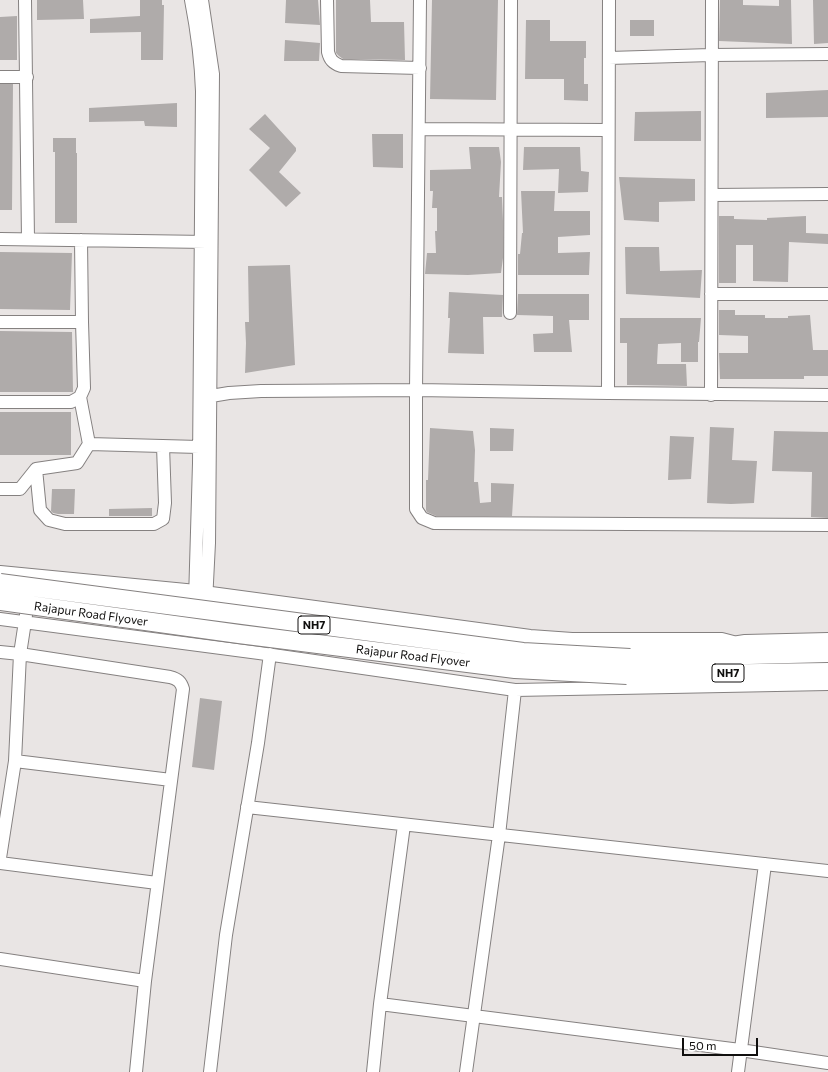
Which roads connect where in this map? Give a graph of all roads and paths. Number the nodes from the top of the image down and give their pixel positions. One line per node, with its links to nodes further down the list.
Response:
1 (25, 0): 14 (street)
2 (190, 0): 23 (street)
3 (202, 0): 23 (street)
4 (327, 0): 12 (street)
5 (420, 0): 12 (street)
6 (511, 0): 16 (street)
7 (609, 0): 11 (street)
8 (712, 0): 10 (street)
9 (828, 54): 10 (street)
10 (711, 55): 11 (street); 19 (street)
11 (609, 58): 17 (street)
12 (420, 68): 15 (street)
13 (0, 77): 14 (street)
14 (27, 77): 21 (street)
15 (419, 129): 16 (street); 29 (street)
16 (510, 129): 17 (street); 26 (street)
17 (608, 130): 30 (street)
18 (828, 194): 19 (street)
19 (712, 195): 24 (street)
20 (0, 239): 21 (street)
21 (28, 239): 22 (street)
22 (81, 240): 23 (street); 28 (street)
23 (206, 242): 33 (street); 38 (street)
24 (711, 294): 25 (street); 31 (street)
25 (828, 294)
26 (510, 313)
27 (0, 322): 28 (street)
28 (82, 322): 34 (street)
29 (416, 390): 30 (street); 33 (street); 41 (street)
30 (608, 393): 31 (street)
31 (711, 395): 32 (street)
32 (828, 395)
33 (210, 396): 45 (street)
34 (80, 397): 35 (street); 36 (street)
35 (0, 402)
36 (89, 444): 37 (street); 39 (street)
37 (163, 446): 38 (street); 39 (street)
38 (199, 447): 45 (street)
39 (36, 469): 40 (street)
40 (0, 489)
41 (828, 525)
42 (0, 574): 43 (main road)
43 (30, 577): 45 (main road); 48 (street)
44 (0, 583): 58 (highway, Rajapur Road Flyover / NH7, bridge)
45 (201, 598): 50 (main road); 51 (street); 52 (street)
46 (0, 601): 58 (highway, Rajapur Road Flyover / NH7, bridge)
47 (0, 619): 48 (street)
48 (25, 622): 51 (street); 55 (street)
49 (828, 639): 50 (street)
50 (732, 643): 57 (main road)
51 (192, 644): 52 (street)
52 (204, 646): 56 (street)
53 (0, 652): 55 (street)
54 (828, 653): 57 (highway, NH7)
55 (20, 654): 62 (street); 63 (street)
56 (270, 654): 61 (street); 64 (street)
57 (747, 655): 58 (highway, Rajapur Road Flyover / NH7)
58 (628, 666): 59 (highway, Rajapur Road Flyover / NH7)
59 (828, 672)
60 (828, 684): 61 (street)
61 (515, 690): 66 (street)
62 (15, 761): 63 (street); 67 (street)
63 (171, 780): 71 (street)
64 (247, 807): 65 (street); 79 (street)
65 (404, 824): 66 (street); 74 (street)
66 (499, 835): 69 (street); 75 (street)
67 (0, 858)
68 (0, 863): 71 (street)
69 (765, 864): 70 (street); 76 (street)
70 (828, 871)
71 (157, 883): 73 (street)
72 (0, 959): 73 (street)
73 (145, 981): 78 (street)
74 (380, 1004): 75 (street); 80 (street)
75 (473, 1016): 76 (street); 81 (street)
76 (740, 1050): 77 (street); 82 (street)
77 (828, 1063)
78 (136, 1072)
79 (210, 1072)
80 (373, 1072)
81 (466, 1072)
82 (738, 1072)

